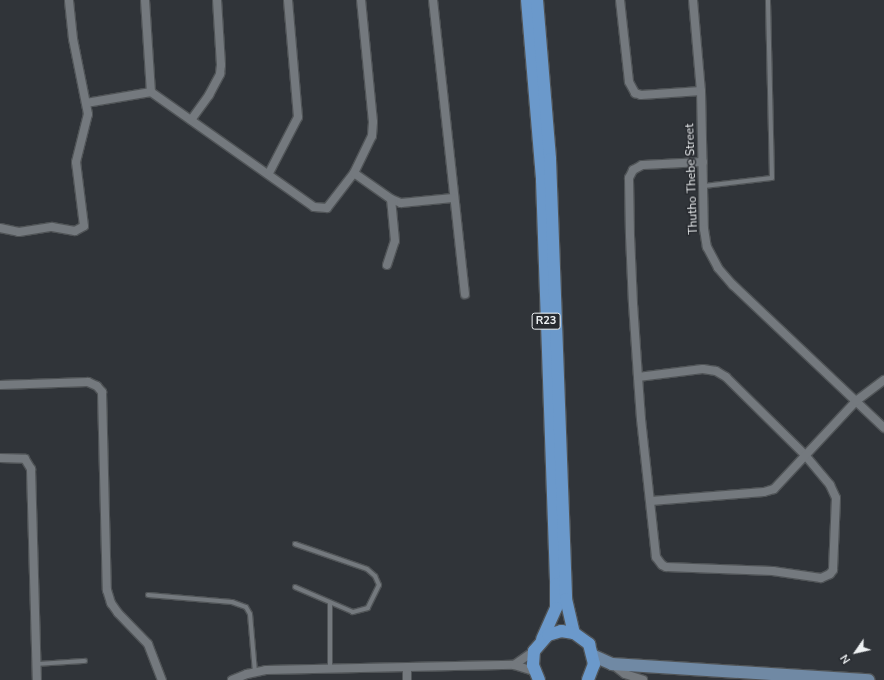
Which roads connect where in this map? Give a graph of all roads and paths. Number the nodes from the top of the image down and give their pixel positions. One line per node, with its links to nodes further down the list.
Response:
1 (69, 0): 14 (street)
2 (144, 0): 13 (street)
3 (217, 0): 15 (street)
4 (288, 0): 17 (street)
5 (361, 0): 18 (street)
6 (432, 0): 20 (street)
7 (527, 0): 38 (main road, R23)
8 (537, 0): 37 (main road, R23)
9 (620, 0): 12 (street)
10 (693, 0): 12 (street, Thutho Thebe Street)
11 (768, 0): 19 (lane)
12 (701, 91): 16 (street, Thutho Thebe Street)
13 (151, 92): 14 (street); 15 (street)
14 (86, 103): 22 (street)
15 (191, 120): 17 (street)
16 (703, 162): 19 (street, Thutho Thebe Street); 25 (street)
17 (269, 173): 18 (street)
18 (354, 173): 21 (street)
19 (704, 186): 28 (street, Thutho Thebe Street)
20 (453, 198): 21 (street); 24 (street)
21 (390, 199): 23 (street)
22 (0, 228)
23 (387, 265)
24 (465, 294)
25 (638, 377): 30 (street); 32 (street)
26 (884, 380): 28 (street)
27 (0, 385): 51 (street)
28 (856, 401): 29 (street, Thutho Thebe Street); 30 (street)
29 (884, 428)
30 (806, 455): 32 (street); 32 (street)
31 (0, 458): 42 (street)
32 (651, 501)
33 (295, 544): 36 (lane)
34 (295, 587): 36 (lane)
35 (148, 595): 47 (lane)
36 (330, 603): 46 (lane)
37 (574, 633): 38 (main road); 40 (main road)
38 (542, 639): 39 (main road, R23)
39 (534, 651): 44 (street); 48 (main road)
40 (594, 656): 43 (street); 49 (main road)
41 (84, 661): 42 (lane)
42 (36, 664): 50 (street)
43 (610, 664): 49 (street); 54 (street); 55 (street)
44 (514, 665): 45 (street); 48 (street)
45 (406, 667): 46 (street); 53 (street)
46 (330, 669): 47 (street)
47 (255, 672): 52 (street)
48 (536, 676)
49 (590, 676)
50 (37, 680)
51 (162, 680)
52 (232, 680)
53 (407, 680)
54 (643, 680)
55 (869, 680)

